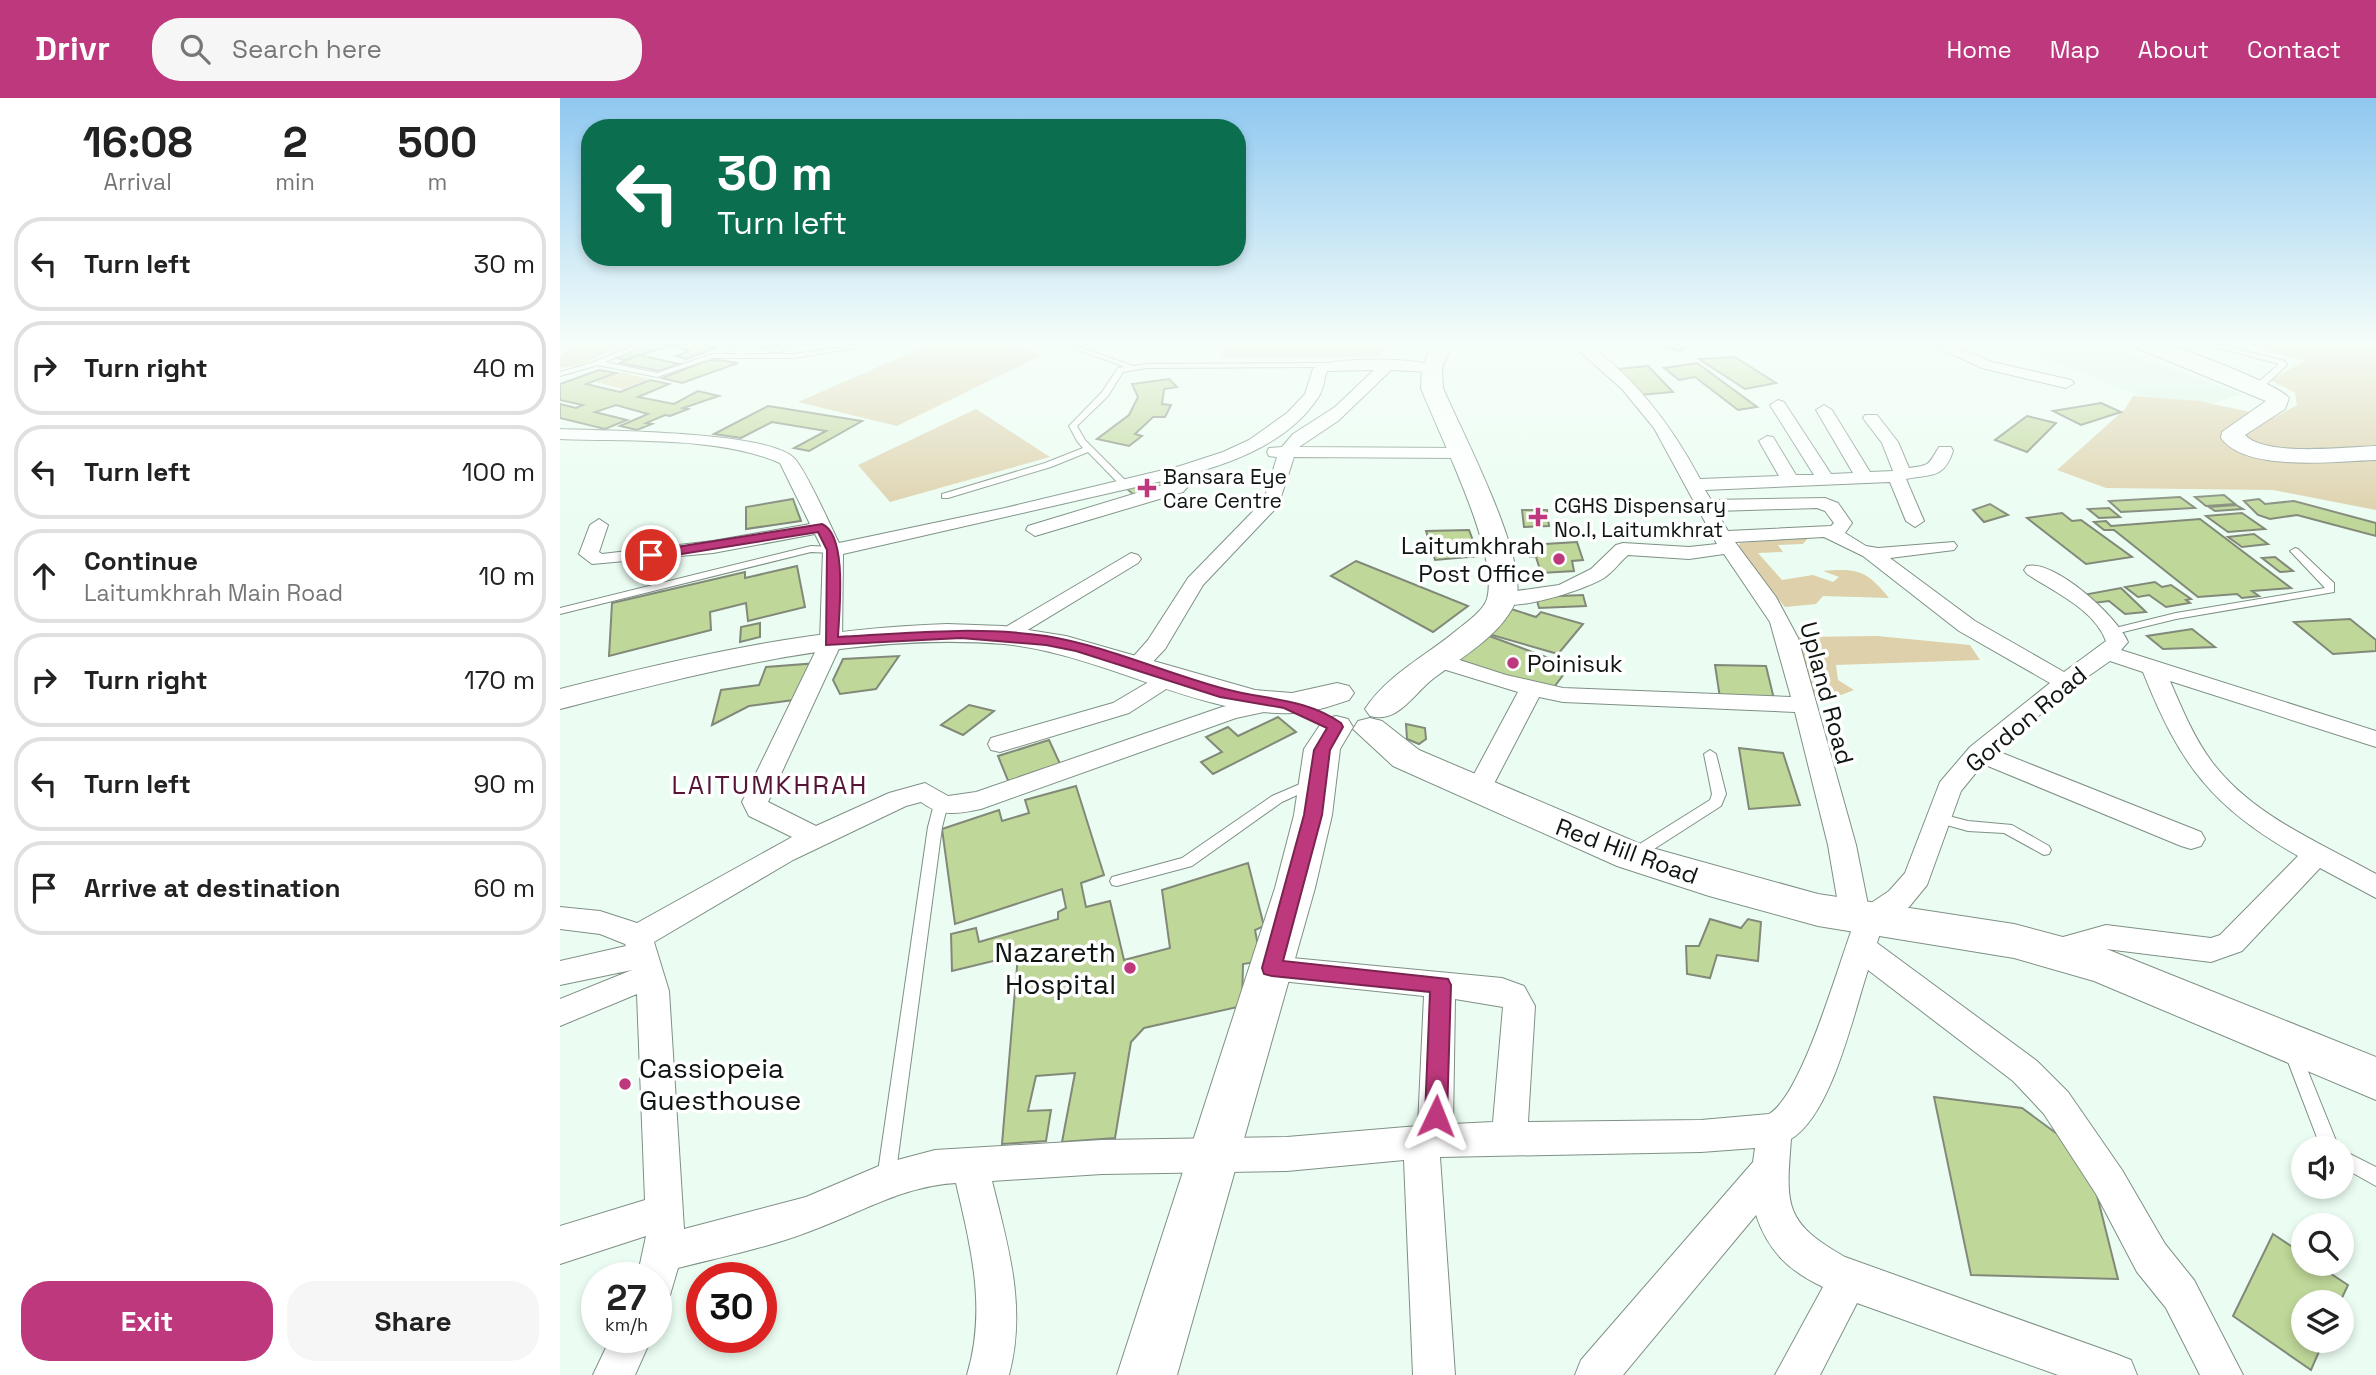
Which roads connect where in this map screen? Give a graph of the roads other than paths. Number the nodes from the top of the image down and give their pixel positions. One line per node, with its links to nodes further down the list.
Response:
1 (1097, 402): 13 (lane)
2 (1308, 402): 12 (street)
3 (1350, 402): 15 (street)
4 (1437, 402): 16 (street)
5 (1638, 402): 24 (street, Upland Road)
6 (2277, 402): 17 (street)
7 (1778, 405): 21 (street)
8 (1825, 410): 20 (street)
9 (1871, 418): 19 (street)
10 (560, 434): 28 (street)
11 (1767, 441): 22 (street)
12 (1247, 448): 15 (street); 18 (street)
13 (1089, 449): 23 (lane); 25 (lane)
14 (1945, 451): 19 (street)
15 (1286, 453): 16 (street); 44 (street)
16 (1458, 453): 38 (street)
17 (2376, 453)
18 (1176, 470): 23 (street); 29 (street)
19 (1899, 476): 20 (street); 26 (street)
20 (1865, 479): 21 (street)
21 (1826, 480): 22 (street)
22 (1791, 481): 24 (street)
23 (1124, 484): 33 (street)
24 (1699, 495): 30 (street); 31 (street, Upland Road)
25 (945, 496)
26 (1915, 521)
27 (599, 524): 28 (street)
28 (822, 527): 33 (street)
29 (1035, 530)
30 (1835, 534): 31 (street); 35 (street)
31 (1726, 543): 38 (street); 51 (street, Upland Road)
32 (1947, 546): 35 (street)
33 (833, 550): 39 (lane); 41 (street)
34 (2295, 551): 42 (lane)
35 (1870, 553): 47 (street)
36 (1131, 559): 40 (street)
37 (2034, 570): 42 (street)
38 (1502, 598): 45 (street)
39 (560, 611)
40 (1003, 635): 41 (street, Red Hill Road); 44 (street, Red Hill Road)
41 (831, 642): 49 (street, Red Hill Road); 63 (street)
42 (2111, 642): 43 (street, Gordon Road); 47 (street, Gordon Road)
43 (2152, 665): 53 (street, Gordon Road); 66 (street)
44 (1136, 666): 46 (street, Red Hill Road)
45 (1432, 667): 48 (street); 52 (street)
46 (1169, 677): 50 (street, Red Hill Road); 55 (street)
47 (2065, 682): 56 (street, Gordon Road)
48 (1531, 689): 51 (street); 60 (street)
49 (560, 699)
50 (1281, 703): 52 (street, Red Hill Road); 61 (street)
51 (1803, 705): 71 (street, Upland Road)
52 (1351, 711): 59 (street); 60 (street, Red Hill Road)
53 (2348, 729): 54 (street, Gordon Road); 58 (street)
54 (2376, 739)
55 (1000, 744)
56 (1979, 753): 62 (street, Gordon Road); 64 (street)
57 (1710, 754): 67 (lane)
58 (2376, 756)
59 (1317, 780): 68 (lane); 74 (street)
60 (1478, 791): 67 (street, Red Hill Road)
61 (941, 804): 63 (street); 89 (lane)
62 (1937, 818): 65 (lane); 71 (street, Gordon Road)
63 (815, 837): 73 (street)
64 (2191, 839)
65 (2044, 850)
66 (2318, 853): 69 (street); 72 (street)
67 (1631, 856): 71 (street, Red Hill Road)
68 (1117, 881)
69 (2376, 887)
70 (560, 918): 73 (street)
71 (1873, 926): 72 (street, Red Hill Road); 80 (street); 103 (street)
72 (2056, 950): 78 (street, Red Hill Road)
73 (643, 956): 75 (street); 77 (street); 90 (street)
74 (1272, 968): 76 (street); 84 (street)
75 (560, 972)
76 (1440, 985): 82 (street); 83 (street)
77 (560, 1013)
78 (2289, 1044): 79 (street, Red Hill Road); 81 (lane)
79 (2376, 1079)
80 (1774, 1130): 82 (street); 87 (street)
81 (2325, 1136)
82 (1509, 1139): 83 (street)
83 (1428, 1143): 84 (street); 99 (street)
84 (1214, 1157): 86 (street); 98 (street)
85 (2354, 1164): 88 (lane)
86 (970, 1166): 89 (street); 97 (street)
87 (1770, 1170): 94 (street); 100 (street)
88 (2376, 1177)
89 (886, 1180): 93 (street)
90 (664, 1212): 91 (street); 92 (street)
91 (560, 1245)
92 (659, 1262)
93 (672, 1262)
94 (1848, 1279): 101 (street); 102 (street)
95 (624, 1353): 96 (street)
96 (614, 1375)
97 (988, 1375)
98 (1147, 1375)
99 (1434, 1375)
100 (1595, 1375)
101 (1796, 1375)
102 (2116, 1375)
103 (2222, 1375)

